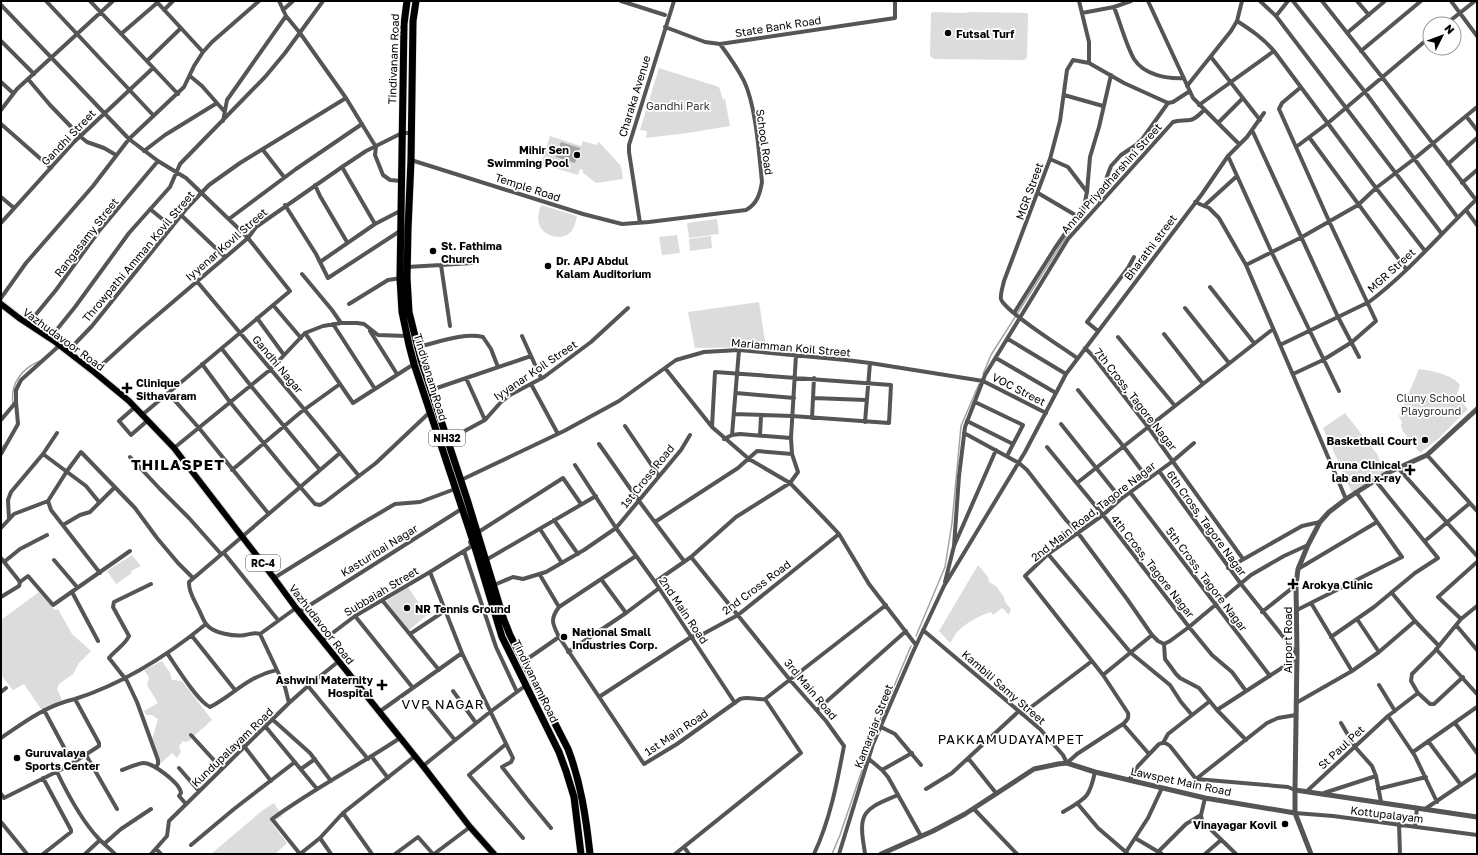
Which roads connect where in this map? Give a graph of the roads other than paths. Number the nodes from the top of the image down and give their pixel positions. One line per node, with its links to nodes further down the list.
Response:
1 (46, 1): 47 (street)
2 (90, 1): 33 (street)
3 (113, 1): 33 (street)
4 (173, 1): 30 (street)
5 (259, 1): 54 (street)
6 (279, 1): 31 (street)
7 (293, 1): 31 (street)
8 (323, 1): 45 (street)
9 (407, 1): 100 (highway, Tindivanam Road / NH32)
10 (416, 1): 101 (highway, NH32)
11 (621, 1): 36 (street)
12 (674, 1): 34 (street, Charaka Avenue)
13 (895, 1): 51 (street, State Bank Road)
14 (1079, 1): 35 (street)
15 (1130, 1): 29 (street)
16 (1148, 1): 65 (street)
17 (1242, 1): 42 (street)
18 (1261, 1): 39 (street)
19 (1288, 1): 39 (street)
20 (1293, 1): 73 (street)
21 (1322, 1): 46 (street)
22 (1356, 1): 37 (street)
23 (1385, 1): 37 (street)
24 (1421, 1): 53 (street)
25 (1451, 1): 32 (street)
26 (1475, 1): 32 (street)
27 (156, 2): 30 (street); 48 (street)
28 (1, 5): 57 (street)
29 (1114, 7): 35 (street); 65 (street)
30 (164, 10): 44 (street)
31 (283, 10): 38 (street)
32 (1460, 12): 40 (street); 49 (street)
33 (101, 13): 47 (street); 48 (street)
34 (670, 13): 36 (street); 41 (street, Charaka Avenue)
35 (1082, 13): 59 (street)
36 (665, 15): 41 (street)
37 (1369, 15): 46 (street)
38 (286, 16): 45 (street); 87 (street)
39 (1276, 16): 84 (street)
40 (1455, 16)
41 (668, 19): 43 (street, Charaka Avenue)
42 (1237, 20): 55 (street); 56 (street)
43 (665, 27): 51 (street, State Bank Road); 150 (street, Charaka Avenue)
44 (182, 28): 54 (street); 58 (street)
45 (300, 33): 77 (street); 93 (street)
46 (1347, 33): 53 (street)
47 (77, 34): 57 (street); 71 (street)
48 (121, 34): 58 (street)
49 (1477, 36)
50 (1, 40): 61 (street)
51 (720, 44): 150 (street, School Road)
52 (1422, 44): 64 (street)
53 (1361, 51): 64 (street)
54 (203, 52): 63 (street)
55 (1274, 52): 68 (street); 70 (street)
56 (1211, 57): 68 (street); 69 (street)
57 (52, 58): 61 (street); 88 (street)
58 (147, 61): 60 (street)
59 (1089, 63): 62 (street); 76 (street, MGR Street)
60 (153, 68): 71 (street, Gandhi Street); 75 (street)
61 (34, 74): 66 (street)
62 (1111, 75): 80 (street); 82 (street)
63 (190, 76): 75 (street); 79 (street)
64 (1382, 77): 73 (street); 107 (street)
65 (1184, 78): 69 (street)
66 (28, 79): 74 (street); 102 (street)
67 (1, 82): 74 (street)
68 (1231, 83): 78 (street); 81 (street)
69 (1187, 86): 72 (street)
70 (1301, 87): 95 (street); 109 (street)
71 (129, 90): 88 (street, Gandhi Street); 90 (street)
72 (1190, 91): 80 (street); 81 (street)
73 (1365, 92): 84 (street); 115 (street)
74 (13, 93): 85 (street)
75 (178, 94): 90 (street)
76 (1064, 95): 82 (street); 114 (street, MGR Street)
77 (346, 98): 97 (street); 110 (street, Throwpathi Amman Kovil Street)
78 (1243, 98): 92 (street); 94 (street)
79 (217, 103): 87 (street); 111 (street)
80 (1168, 103): 136 (street)
81 (1199, 105): 86 (street)
82 (1103, 106): 131 (street)
83 (1477, 107): 91 (street)
84 (1346, 108): 95 (street); 122 (street)
85 (1, 110)
86 (1204, 110): 94 (street); 136 (street, Annai Priyadharshini Street)
87 (224, 111): 93 (street)
88 (104, 113): 102 (street, Gandhi Street); 103 (street)
89 (1264, 113): 92 (street, Bharathi street)
90 (153, 115): 103 (street)
91 (1466, 116): 99 (street); 107 (street)
92 (1260, 120): 98 (street, Bharathi street)
93 (222, 121): 123 (street)
94 (1218, 123): 106 (street)
95 (1328, 123): 104 (street); 129 (street)
96 (1, 124): 120 (street)
97 (362, 124): 108 (street); 125 (street)
98 (1252, 130): 106 (street, Bharathi street); 156 (street)
99 (1477, 130)
100 (402, 133): 101 (street); 108 (street, Iyyenar Kovil Street); 126 (highway, Tindivanam Road / NH32)
101 (412, 133): 116 (highway, NH32)
102 (81, 137): 112 (street); 120 (street, Gandhi Street)
103 (129, 138): 111 (street); 112 (street)
104 (1309, 138): 109 (street); 137 (street)
105 (1477, 138): 118 (street)
106 (1239, 144): 113 (street, Bharathi street)
107 (1432, 144): 115 (street); 118 (street)
108 (376, 147): 119 (street, Iyyenar Kovil Street); 126 (street)
109 (1296, 147): 148 (street)
110 (263, 150): 125 (street); 130 (street, Throwpathi Amman Kovil Street)
111 (144, 151): 117 (street)
112 (116, 154): 174 (street)
113 (1228, 156): 124 (street); 135 (street, Bharathi street)
114 (1050, 159): 131 (street); 132 (street, MGR Street)
115 (1414, 159): 122 (street); 146 (street)
116 (411, 160): 150 (street, Temple Road); 167 (highway, NH32)
117 (158, 162): 123 (street); 186 (street, Rangasamy Street)
118 (1448, 164): 127 (street)
119 (342, 167): 128 (street, Iyyenar Kovil Street); 151 (street)
120 (51, 168): 140 (street, Gandhi Street)
121 (1477, 170): 127 (street)
122 (1395, 172): 129 (street); 155 (street)
123 (177, 173): 130 (street); 141 (street)
124 (1237, 176): 139 (street); 160 (street)
125 (284, 177): 147 (street)
126 (401, 181): 143 (highway, Tindivanam Road / NH32)
127 (1462, 183): 134 (street)
128 (315, 184): 138 (street, Iyyenar Kovil Street); 158 (street)
129 (1376, 188): 137 (street); 159 (street)
130 (202, 192): 144 (street, Throwpathi Amman Kovil Street); 147 (street)
131 (1088, 192): 145 (street)
132 (1038, 193): 145 (street); 181 (street, MGR Street)
133 (1, 197): 140 (street)
134 (1476, 200): 142 (street, MGR Street)
135 (1195, 202): 139 (street); 191 (street, Bharathi street)
136 (1100, 203): 184 (street, Annai Priyadharshini Street)
137 (1358, 205): 148 (street); 168 (street)
138 (285, 206): 157 (street, Iyyenar Kovil Street); 163 (street)
139 (1204, 206): 166 (street)
140 (14, 208): 149 (street, Gandhi Street)
141 (150, 209): 153 (street); 199 (street)
142 (1466, 210): 146 (street, MGR Street); 152 (street)
143 (400, 211): 151 (street); 154 (highway, Tindivanam Road / NH32)
144 (181, 215): 153 (street, Throwpathi Amman Kovil Street); 161 (street)
145 (1077, 216): 181 (street)
146 (1458, 218): 155 (street, MGR Street)
147 (229, 219): 157 (street)
148 (1329, 221): 156 (street); 175 (street)
149 (1, 223)
150 (640, 223)
151 (375, 224): 158 (street)
152 (1477, 225)
153 (172, 228): 210 (street, Throwpathi Amman Kovil Street)
154 (400, 231): 163 (street); 170 (highway, Tindivanam Road / NH32)
155 (1442, 234): 159 (street, MGR Street)
156 (1302, 237): 160 (street); 182 (street)
157 (248, 238): 161 (street, Iyyenar Kovil Street); 178 (street)
158 (347, 242): 163 (street)
159 (1425, 251): 168 (street, MGR Street)
160 (1272, 253): 166 (street); 192 (street)
161 (225, 257): 172 (street, Iyyenar Kovil Street)
162 (1134, 257): 191 (street)
163 (320, 262)
164 (472, 263): 165 (street)
165 (441, 265): 167 (street); 188 (street)
166 (1246, 265): 190 (street)
167 (407, 267): 171 (highway, NH32)
168 (1406, 269): 175 (street, MGR Street)
169 (302, 274): 185 (street)
170 (400, 278): 171 (street); 176 (street); 196 (highway, Tindivanam Road / NH32)
171 (407, 278): 206 (highway, NH32)
172 (196, 280): 193 (street); 225 (street, Iyyenar Kovil Street)
173 (1210, 287): 203 (street)
174 (1, 298)
175 (1368, 302): 182 (street, MGR Street); 202 (street)
176 (349, 304)
177 (1, 305): 186 (main road, Vazhudavoor Road / RC-4)
178 (273, 305): 183 (street); 200 (street)
179 (628, 308): 232 (street, Iyyanar Koil Street)
180 (1185, 308): 219 (street)
181 (1014, 313): 184 (street, MGR Street)
182 (1338, 317): 192 (street, MGR Street); 202 (street)
183 (258, 318): 193 (street); 211 (street)
184 (1021, 318): 201 (street, Annai Priyadharshini Street); 216 (street, MGR Street)
185 (341, 323): 187 (street); 189 (street)
186 (28, 324): 199 (main road, Vazhudavoor Road / RC-4)
187 (333, 324): 194 (street); 240 (street)
188 (450, 326)
189 (369, 329): 196 (street); 226 (street)
190 (1274, 329): 203 (street); 205 (street)
191 (1098, 331): 207 (street, Bharathi street)
192 (1309, 331): 205 (street, MGR Street); 217 (street)
193 (241, 333): 208 (street, Gandhi Nagar); 224 (street, Gandhi Nagar)
194 (305, 333): 200 (street); 236 (street)
195 (1164, 334): 238 (street)
196 (407, 336): 221 (highway, Tindivanam Road / NH32)
197 (522, 336): 213 (street)
198 (1118, 337): 253 (street)
199 (50, 338): 204 (main road, Vazhudavoor Road / RC-4)
200 (301, 338): 211 (street)
201 (1008, 339): 215 (street, Annai Priyadharshini Street); 228 (street)
202 (1352, 342): 214 (street); 217 (street)
203 (1254, 343): 219 (street)
204 (60, 345): 210 (main road, Vazhudavoor Road / RC-4); 250 (street)
205 (1280, 345): 229 (street)
206 (418, 347): 222 (street); 241 (highway, NH32)
207 (1085, 348): 216 (street); 273 (street, 7th Cross, Tagore Nagar)
208 (222, 349): 220 (street, Gandhi Nagar); 239 (street)
209 (739, 350): 212 (street, Mariamman Koil Street); 223 (street, Mariamman Koil Street); 227 (street)
210 (68, 351): 225 (main road, Vazhudavoor Road / RC-4)
211 (284, 355): 224 (street)
212 (796, 355): 218 (street, Mariamman Koil Street); 230 (street)
213 (531, 356): 222 (street); 232 (street)
214 (1359, 357)
215 (996, 358): 234 (street, Annai Priyadharshini Street); 246 (street)
216 (1077, 358): 228 (street)
217 (1323, 360): 229 (street); 243 (street)
218 (870, 363): 234 (street, Mariamman Koil Street); 235 (street)
219 (1229, 363): 238 (street)
220 (202, 364): 244 (street, Gandhi Nagar); 251 (street)
221 (414, 364): 226 (street); 256 (highway, Tindivanam Road / NH32)
222 (498, 367): 231 (street)
223 (665, 368): 272 (street); 277 (street, Mariamman Koil Street)
224 (271, 369): 239 (street); 255 (street, Gandhi Nagar)
225 (94, 372): 254 (main road, Vazhudavoor Road / RC-4)
226 (397, 374): 240 (street)
227 (737, 374): 230 (street); 245 (street); 272 (street)
228 (1066, 374): 246 (street)
229 (1293, 374): 323 (street)
230 (795, 377): 233 (street); 247 (street)
231 (466, 378): 241 (street); 266 (street)
232 (541, 378): 237 (street, Iyyanar Koil Street)
233 (814, 378): 235 (street); 248 (street)
234 (983, 381): 252 (street, Annai Priyadharshini Street); 258 (street, VOC Street)
235 (868, 382): 249 (street); 268 (street)
236 (340, 384): 240 (street); 255 (street)
237 (531, 384): 266 (street, Iyyanar Koil Street); 277 (street)
238 (1203, 384): 253 (street)
239 (251, 386): 251 (street); 271 (street)
240 (375, 389)
241 (430, 390): 283 (highway, NH32)
242 (1078, 390): 289 (street)
243 (1339, 391)
244 (168, 393): 260 (street, Gandhi Nagar); 274 (street)
245 (736, 393): 247 (street); 259 (street)
246 (1056, 393): 258 (street)
247 (794, 398): 262 (street)
248 (813, 398): 249 (street); 263 (street)
249 (866, 400): 268 (street)
250 (16, 402): 264 (street); 293 (street)
251 (230, 402): 274 (street); 284 (street)
252 (974, 402): 267 (street, Annai Priyadharshini Street); 287 (street)
253 (1175, 406): 273 (street)
254 (135, 407): 260 (main road, Vazhudavoor Road / RC-4); 265 (street)
255 (305, 410): 271 (street); 292 (street, Gandhi Nagar)
256 (430, 412): 309 (street); 318 (highway, Tindivanam Road / NH32)
257 (1476, 412): 296 (street, Airport Road)
258 (1046, 413): 301 (street)
259 (734, 414): 261 (street); 279 (street)
260 (142, 415): 265 (main road, Vazhudavoor Road / RC-4)
261 (761, 416): 262 (street); 280 (street)
262 (792, 416): 263 (street); 281 (street)
263 (812, 418): 268 (street)
264 (1, 420)
265 (147, 420): 290 (main road, Vazhudavoor Road / RC-4)
266 (484, 420): 283 (street, Iyyanar Koil Street)
267 (967, 421): 276 (street, Annai Priyadharshini Street); 287 (street)
268 (865, 422)
269 (1061, 424): 303 (street)
270 (625, 426): 310 (street)
271 (284, 427): 284 (street); 306 (street)
272 (712, 427): 282 (street)
273 (1148, 427): 289 (street); 300 (street, 7th Cross, Tagore Nagar)
274 (199, 428): 290 (street); 305 (street)
275 (57, 433): 294 (street)
276 (964, 433): 291 (street); 350 (street, Annai Priyadharshini Street)
277 (558, 434): 312 (street, Mariamman Koil Street)
278 (690, 434): 310 (street, 1st Cross Road)
279 (732, 435): 280 (street); 282 (street)
280 (760, 435): 281 (street)
281 (790, 438): 295 (street)
282 (724, 439): 299 (street)
283 (448, 440): 312 (highway, NH32)
284 (264, 443): 305 (street); 317 (street)
285 (1194, 443): 300 (street, 2nd Main Road, Tagore Nagar)
286 (599, 444): 325 (street)
287 (1013, 444): 297 (street)
288 (1047, 447): 315 (street, 4th Cross, Tagore Nagar)
289 (1124, 447): 303 (street); 311 (street)
290 (174, 448): 347 (main road, Vazhudavoor Road / RC-4)
291 (996, 450): 297 (street); 350 (street)
292 (340, 453): 306 (street); 309 (street, Gandhi Nagar)
293 (1, 454)
294 (43, 454): 307 (street); 333 (street)
295 (792, 454): 299 (street); 314 (street)
296 (1427, 455): 304 (street, Airport Road); 327 (street)
297 (1007, 456): 301 (street)
298 (130, 457): 353 (street)
299 (749, 459): 314 (street); 335 (street)
300 (1173, 461): 308 (street, 2nd Main Road, Tagore Nagar); 360 (street, 7th Cross, Tagore Nagar)
301 (1019, 462): 344 (street); 381 (street)
302 (575, 465): 321 (street, 2nd Main Road)
303 (1097, 468): 315 (street); 322 (street)
304 (1398, 468): 313 (street, Airport Road); 338 (street)
305 (232, 470): 331 (street)
306 (320, 470): 317 (street)
307 (67, 471): 316 (street); 324 (street); 326 (street)
308 (1159, 471): 311 (street, 2nd Main Road, Tagore Nagar); 367 (street, 6th Cross, Tagore Nagar)
309 (359, 476): 317 (street)
310 (659, 476): 325 (street, 1st Cross Road)
311 (1148, 479): 319 (street, 2nd Main Road, Tagore Nagar)
312 (460, 480): 329 (highway, NH32)
313 (1375, 480): 320 (street, Airport Road); 348 (street)
314 (790, 483): 345 (street); 358 (street)
315 (1077, 483): 332 (street, 4th Cross, Tagore Nagar)
316 (115, 487): 326 (street); 372 (street)
317 (299, 487): 331 (street)
318 (455, 489): 329 (highway, Tindivanam Road / NH32); 373 (street)
319 (1130, 492): 322 (street, 2nd Main Road, Tagore Nagar); 390 (street, 5th Cross, Tagore Nagar)
320 (1356, 492): 323 (street, Airport Road); 337 (street)
321 (596, 496): 328 (street); 341 (street, 2nd Main Road)
322 (1121, 499): 332 (street, 2nd Main Road, Tagore Nagar)
323 (1346, 499): 336 (street, Airport Road)
324 (48, 501): 333 (street); 339 (street)
325 (639, 501): 335 (street); 341 (street, 1st Cross Road)
326 (99, 502): 339 (street)
327 (1470, 503): 330 (street); 338 (street)
328 (581, 504): 334 (street); 343 (street)
329 (463, 508): 343 (highway, NH32); 352 (street); 393 (street, Kasturibai Nagar); 431 (highway, Tindivanam Road / NH32)
330 (1477, 511)
331 (268, 513): 347 (street)
332 (1103, 515): 344 (street, 2nd Main Road, Tagore Nagar); 406 (street, 4th Cross, Tagore Nagar)
333 (9, 519): 340 (street)
334 (554, 520): 342 (street); 354 (street)
335 (654, 522): 363 (street)
336 (1320, 522): 349 (street, Airport Road); 360 (street)
337 (1377, 522): 368 (street); 388 (street)
338 (1446, 522): 348 (street); 357 (street)
339 (63, 524): 370 (street)
340 (1, 528)
341 (616, 528): 354 (street, 1st Cross Road); 356 (street, 2nd Main Road)
342 (540, 529): 362 (street); 366 (street)
343 (477, 533): 362 (highway, NH32)
344 (1078, 533): 355 (street, 2nd Main Road, Tagore Nagar); 411 (street)
345 (839, 534): 389 (street); 398 (street, 2nd Cross Road)
346 (47, 535): 364 (street)
347 (242, 537): 353 (street); 373 (main road, Vazhudavoor Road / RC-4)
348 (1425, 541): 385 (street)
349 (1308, 545): 368 (street, Airport Road); 378 (street)
350 (954, 546): 381 (street)
351 (130, 551): 370 (street)
352 (464, 551): 369 (street, Subbaiah Street); 449 (street)
353 (223, 554): 372 (street); 402 (street)
354 (578, 554): 366 (street, 1st Cross Road)
355 (1048, 554): 426 (street); 429 (street, 2nd Main Road, Tagore Nagar)
356 (636, 556): 374 (street); 376 (street, 2nd Main Road)
357 (1477, 556)
358 (691, 557): 363 (street); 398 (street, 3rd Main Road)
359 (1, 558): 364 (street)
360 (1243, 559): 367 (street)
361 (54, 560): 382 (street)
362 (486, 560): 379 (highway, NH32)
363 (684, 561): 376 (street)
364 (4, 562): 375 (street)
365 (1477, 562): 401 (street)
366 (562, 563): 371 (street, 1st Cross Road)
367 (1228, 568): 378 (street, 6th Cross, Tagore Nagar)
368 (1298, 569): 380 (street, Airport Road)
369 (430, 572): 387 (street, Subbaiah Street); 394 (street)
370 (100, 573): 382 (street)
371 (540, 575): 379 (street, 1st Cross Road); 392 (street)
372 (193, 578): 404 (street)
373 (274, 578): 393 (main road, Vazhudavoor Road / RC-4)
374 (601, 579): 392 (street); 397 (street)
375 (20, 582): 384 (street); 386 (street)
376 (655, 582): 383 (street, 2nd Main Road)
377 (151, 584): 438 (street)
378 (1241, 584): 390 (street); 396 (street, 6th Cross, Tagore Nagar)
379 (494, 585): 430 (highway, NH32)
380 (1296, 585): 395 (street, Airport Road); 396 (street)
381 (944, 586): 407 (street, Kamarajar Street)
382 (77, 588): 384 (street)
383 (658, 589): 397 (street); 414 (street, 2nd Main Road)
384 (72, 592): 416 (street)
385 (1392, 592): 400 (street); 403 (street)
386 (1, 597)
387 (382, 600): 399 (street, Subbaiah Street); 410 (street)
388 (1311, 603): 395 (street); 415 (street)
389 (886, 605): 408 (street); 439 (street)
390 (1216, 606): 406 (street); 436 (street, 5th Cross, Tagore Nagar)
391 (1477, 606): 401 (street)
392 (559, 607): 413 (street, 1st Main Road)
393 (297, 610): 402 (street, Kasturibai Nagar); 417 (main road, Vazhudavoor Road / RC-4)
394 (446, 610): 410 (street); 425 (street)
395 (1297, 610): 427 (street, Airport Road)
396 (1262, 612): 427 (street, 6th Cross, Tagore Nagar)
397 (626, 613): 422 (street)
398 (738, 614): 414 (street, 2nd Cross Road); 439 (street, 3rd Main Road)
399 (355, 616): 417 (street, Subbaiah Street); 444 (street)
400 (1358, 619): 415 (street); 423 (street)
401 (1461, 619): 405 (street)
402 (278, 620): 409 (street, Kasturibai Nagar)
403 (1415, 622): 420 (street); 423 (street)
404 (206, 624): 409 (street); 412 (street)
405 (1456, 625): 420 (street); 421 (street)
406 (1189, 627): 418 (street); 447 (street, 4th Cross, Tagore Nagar)
407 (924, 630): 419 (street, Kamarajar Street); 467 (street, Kambili Samy Street)
408 (906, 631): 419 (street); 462 (street)
409 (260, 634): 432 (street)
410 (410, 634): 433 (street)
411 (1152, 635): 418 (street); 426 (street)
412 (192, 636): 424 (street); 445 (street)
413 (559, 637): 422 (street, 1st Main Road); 430 (street)
414 (691, 637): 452 (street, 2nd Cross Road); 458 (street, 2nd Main Road)
415 (1331, 637): 434 (street)
416 (98, 641)
417 (322, 641): 428 (main road, Vazhudavoor Road / RC-4)
418 (1164, 644): 456 (street)
419 (916, 645): 477 (street, Kamarajar Street)
420 (1438, 648): 437 (street); 450 (street)
421 (1477, 650)
422 (568, 652): 452 (street, 1st Main Road)
423 (1379, 652): 434 (street)
424 (167, 653): 438 (street); 445 (street)
425 (462, 653): 433 (street); 466 (street)
426 (1131, 653): 435 (street); 468 (street)
427 (1297, 656): 436 (street); 459 (street, Airport Road)
428 (339, 661): 441 (street, Kundupalayam Road); 465 (main road, Vazhudavoor Road / RC-4)
429 (1092, 661): 435 (street); 467 (street)
430 (523, 662): 431 (street); 578 (highway, NH32)
431 (516, 666): 442 (highway, Tindivanam Road / NH32)
432 (277, 670): 445 (street); 457 (street)
433 (439, 670): 444 (street)
434 (1352, 671): 459 (street)
435 (1103, 675): 475 (street)
436 (1270, 676): 447 (street)
437 (1463, 677): 450 (street); 451 (street)
438 (124, 678): 453 (street); 503 (street)
439 (790, 680): 454 (street); 462 (street, 3rd Main Road)
440 (1379, 685): 464 (street)
441 (308, 686): 457 (street, Kundupalayam Road); 495 (street)
442 (525, 686): 449 (street); 577 (highway, Tindivanam Road / NH32)
443 (6, 688): 448 (street)
444 (413, 688): 465 (street)
445 (235, 690)
446 (454, 691): 473 (street)
447 (1246, 691): 463 (street)
448 (1, 692)
449 (518, 692): 466 (street)
450 (1418, 693): 464 (street, St Paul Pet)
451 (1477, 694)
452 (599, 697): 458 (street, 1st Main Road)
453 (75, 699): 461 (street); 493 (street)
454 (765, 699): 458 (street, 1st Main Road); 561 (street)
455 (423, 701): 481 (street)
456 (1210, 701): 463 (street); 468 (street)
457 (289, 703): 471 (street, Kundupalayam Road)
458 (735, 703)
459 (1296, 703): 469 (street, Airport Road)
460 (1477, 708): 474 (street)
461 (44, 710): 479 (street); 488 (street)
462 (817, 710): 581 (street, 3rd Main Road)
463 (1217, 710): 482 (street)
464 (1395, 711): 470 (street, St Paul Pet)
465 (379, 712): 480 (main road, Vazhudavoor Road / RC-4)
466 (490, 712): 473 (street); 485 (street)
467 (1020, 712): 497 (street); 500 (street, Kambili Samy Street)
468 (1192, 715): 484 (street)
469 (1296, 715): 482 (street); 525 (street, Airport Road)
470 (1388, 716): 487 (street, St Paul Pet); 489 (street)
471 (272, 719): 476 (street, Kundupalayam Road); 498 (street)
472 (1341, 722): 487 (street)
473 (476, 723): 481 (street)
474 (1455, 723): 483 (street); 491 (street)
475 (1123, 724): 492 (street); 500 (street)
476 (265, 726): 486 (street, Kundupalayam Road); 499 (street)
477 (881, 727): 490 (street); 496 (street, Kamarajar Street)
478 (192, 736): 505 (street)
479 (1, 738)
480 (400, 738): 494 (main road, Vazhudavoor Road / RC-4); 495 (street)
481 (455, 740): 502 (street)
482 (1246, 740): 516 (street)
483 (1428, 742): 489 (street); 520 (street)
484 (1163, 743): 492 (street); 516 (street)
485 (506, 744): 551 (street); 555 (street)
486 (244, 746): 505 (street, Kundupalayam Road); 518 (street)
487 (1355, 747): 512 (street); 527 (street, St Paul Pet)
488 (66, 751)
489 (1413, 752): 513 (street)
490 (912, 753): 501 (street); 508 (street)
491 (1477, 753)
492 (1149, 754): 517 (street)
493 (86, 755): 509 (street); 540 (street)
494 (415, 756): 502 (main road, Vazhudavoor Road / RC-4); 515 (street)
495 (370, 758): 515 (street); 519 (street)
496 (869, 758): 508 (street); 582 (street, Kamarajar Street)
497 (968, 758): 523 (street); 528 (street)
498 (315, 759): 506 (street); 519 (street)
499 (295, 762): 506 (street); 518 (street)
500 (1067, 763): 510 (street, Lawspet Main Road); 528 (street, Lawspet Main Road)
501 (921, 765)
502 (423, 766): 550 (main road, Vazhudavoor Road / RC-4)
503 (156, 767): 507 (street); 536 (street)
504 (179, 768): 526 (street)
505 (222, 769): 526 (street, Kundupalayam Road)
506 (300, 769): 522 (street)
507 (122, 770)
508 (882, 770): 530 (street)
509 (57, 772): 514 (street); 557 (street)
510 (1095, 772): 517 (street, Lawspet Main Road); 535 (street)
511 (1477, 774): 520 (street)
512 (1376, 776): 524 (street); 529 (street)
513 (1426, 777): 524 (street); 534 (street)
514 (43, 778): 531 (street); 566 (street)
515 (388, 778): 543 (street)
516 (1196, 779): 525 (street)
517 (1129, 780): 521 (street, Lawspet Main Road)
518 (271, 781): 560 (street)
519 (331, 781): 522 (street)
520 (1461, 785): 534 (street)
521 (1162, 788): 532 (street, Lawspet Main Road); 556 (street)
522 (317, 789): 571 (street)
523 (926, 789)
524 (1378, 789): 533 (street)
525 (1295, 790): 527 (street); 544 (street)
526 (199, 791): 536 (street, Kundupalayam Road)
527 (1306, 792): 529 (street)
528 (996, 793): 539 (street, Lawspet Main Road)
529 (1324, 793): 533 (street)
530 (898, 795): 553 (street); 583 (street)
531 (2, 796)
532 (1205, 798): 544 (street, Lawspet Main Road); 545 (street)
533 (1381, 802): 537 (street)
534 (1437, 802): 541 (street)
535 (1077, 803): 542 (street); 563 (street)
536 (186, 804): 562 (street, Kundupalayam Road)
537 (1417, 808): 541 (street); 549 (street)
538 (151, 809): 559 (street)
539 (974, 809): 553 (street, Lawspet Main Road); 585 (street)
540 (117, 810)
541 (1425, 810): 546 (street)
542 (1063, 812)
543 (343, 813): 554 (street); 573 (street)
544 (1294, 813): 548 (street, Kottupalayam); 588 (street)
545 (1201, 815): 558 (street); 564 (street)
546 (1477, 816)
547 (1, 822): 565 (street)
548 (1399, 824): 549 (street, Kottupalayam); 589 (street)
549 (1414, 826): 552 (street, Kottupalayam)
550 (470, 827): 575 (street); 576 (main road, Vazhudavoor Road / RC-4)
551 (551, 828)
552 (1477, 835)
553 (921, 836): 584 (street, Lawspet Main Road)
554 (320, 838): 571 (street); 572 (street)
555 (523, 838)
556 (1135, 838): 563 (street); 564 (street)
557 (100, 840): 559 (street); 567 (street)
558 (1221, 840): 586 (street); 587 (street)
559 (104, 844): 568 (street)
560 (191, 845)
561 (684, 847): 579 (street); 580 (street)
562 (156, 849): 569 (street, Kundupalayam Road); 570 (street)
563 (1127, 853)
564 (1160, 853)
565 (27, 854)
566 (43, 854)
567 (85, 854)
568 (115, 854)
569 (151, 854)
570 (161, 854)
571 (300, 854)
572 (331, 854)
573 (372, 854)
574 (395, 854): 575 (street)
575 (434, 854)
576 (494, 854)
577 (581, 854)
578 (590, 854)
579 (675, 854)
580 (689, 854)
581 (814, 854)
582 (839, 854)
583 (865, 854)
584 (881, 854)
585 (1017, 854)
586 (1205, 854)
587 (1236, 854)
588 (1311, 854)
589 (1400, 854)

